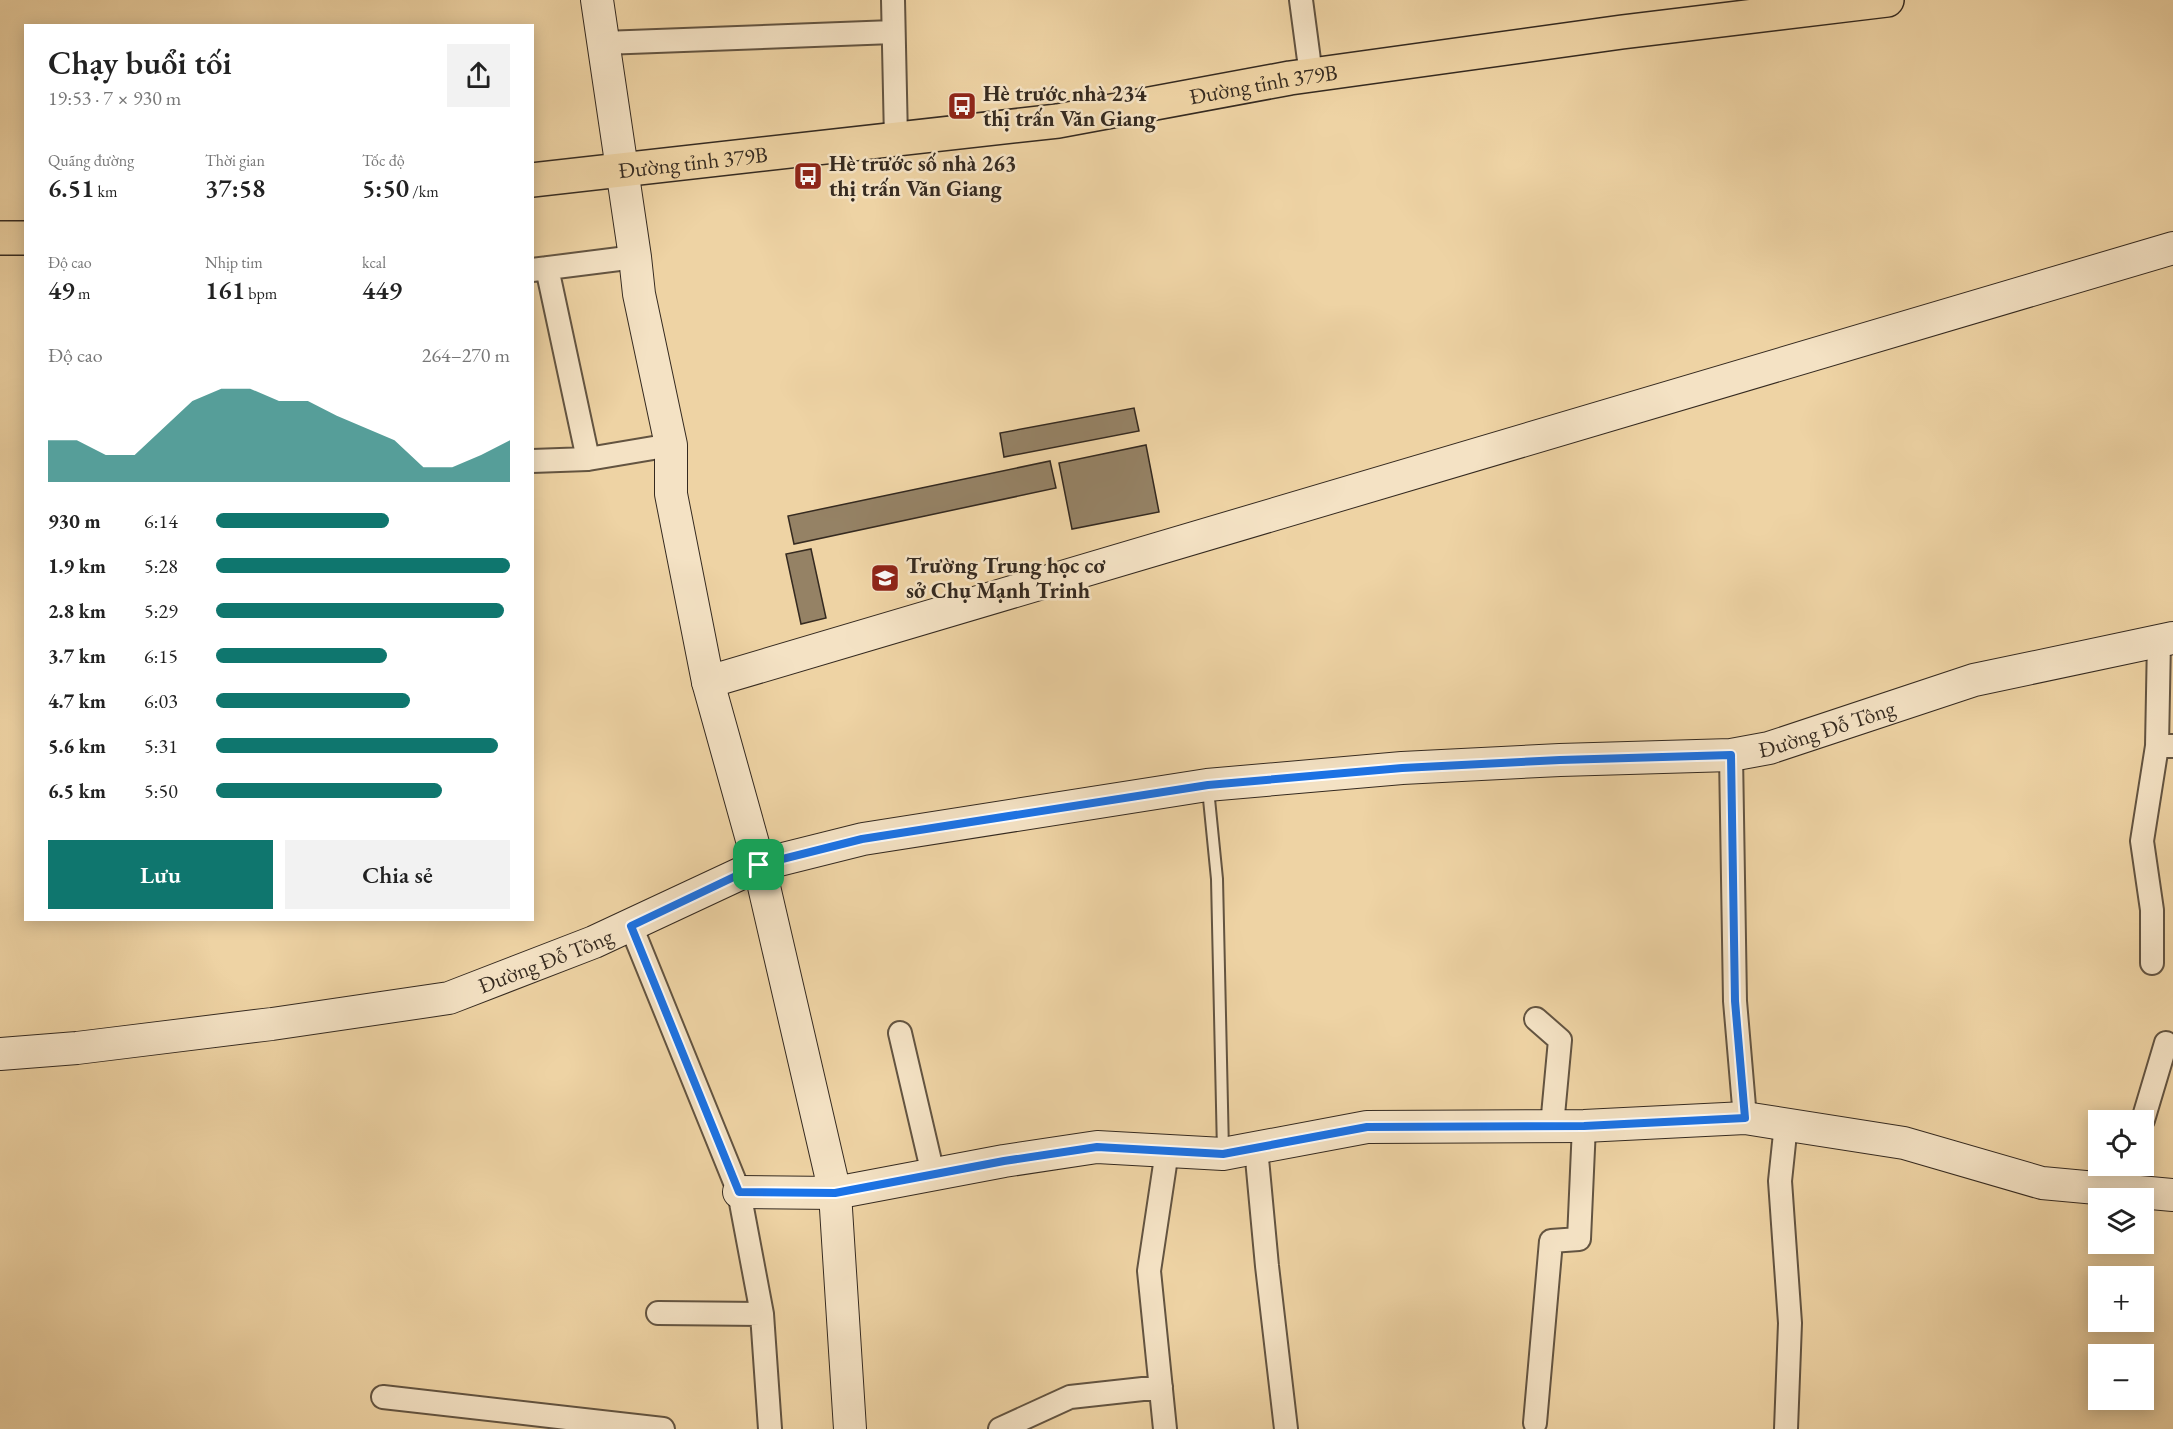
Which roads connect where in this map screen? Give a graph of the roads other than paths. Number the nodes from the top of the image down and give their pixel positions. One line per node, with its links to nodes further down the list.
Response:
1 (597, 0): 6 (street)
2 (892, 0): 5 (street)
3 (1301, 0): 7 (street)
4 (1887, 0): 7 (main road, Đường tỉnh 379B)
5 (893, 32): 6 (street); 8 (street)
6 (603, 44): 9 (street)
7 (1311, 75): 8 (main road, Đường tỉnh 379B)
8 (896, 139): 9 (main road, Đường tỉnh 379B)
9 (622, 170): 10 (main road, Đường tỉnh 379B); 14 (street)
10 (534, 180)
11 (24, 237): 12 (main road)
12 (0, 238)
13 (2173, 248): 20 (street)
14 (635, 257): 15 (street); 16 (street)
15 (540, 269): 17 (street)
16 (671, 445): 17 (street); 20 (street)
17 (588, 459): 18 (street)
18 (534, 461)
19 (2166, 639): 21 (street); 22 (street, Đường Đỗ Tông)
20 (708, 682): 24 (street)
21 (2165, 746): 26 (street)
22 (1731, 755): 23 (street, Đường Đỗ Tông); 32 (street)
23 (1208, 785): 24 (street, Đường Đỗ Tông); 38 (lane)
24 (759, 865): 25 (street, Đường Đỗ Tông); 42 (street)
25 (631, 926): 30 (street, Đường Đỗ Tông); 41 (street)
26 (2152, 963)
27 (1536, 1018): 34 (street)
28 (900, 1033): 39 (street)
29 (2166, 1043): 31 (street)
30 (0, 1054)
31 (2146, 1110)
32 (1745, 1118): 33 (street); 35 (street)
33 (1786, 1124): 40 (street); 56 (street)
34 (1552, 1126): 35 (street); 36 (street)
35 (1584, 1126): 48 (street)
36 (1256, 1148): 38 (street); 55 (street)
37 (1167, 1151): 38 (street); 39 (street); 46 (street)
38 (1223, 1154)
39 (933, 1174): 42 (street)
40 (2127, 1178): 43 (street)
41 (739, 1192): 42 (street); 45 (street)
42 (835, 1193): 52 (street)
43 (2173, 1195)
44 (658, 1313): 45 (street)
45 (762, 1314): 51 (street)
46 (1161, 1387): 53 (street); 54 (street)
47 (383, 1397): 49 (street)
48 (1535, 1423)
49 (601, 1426): 50 (street)
50 (663, 1429)
51 (770, 1429)
52 (850, 1429)
53 (1000, 1429)
54 (1165, 1429)
55 (1286, 1429)
56 (1786, 1429)

